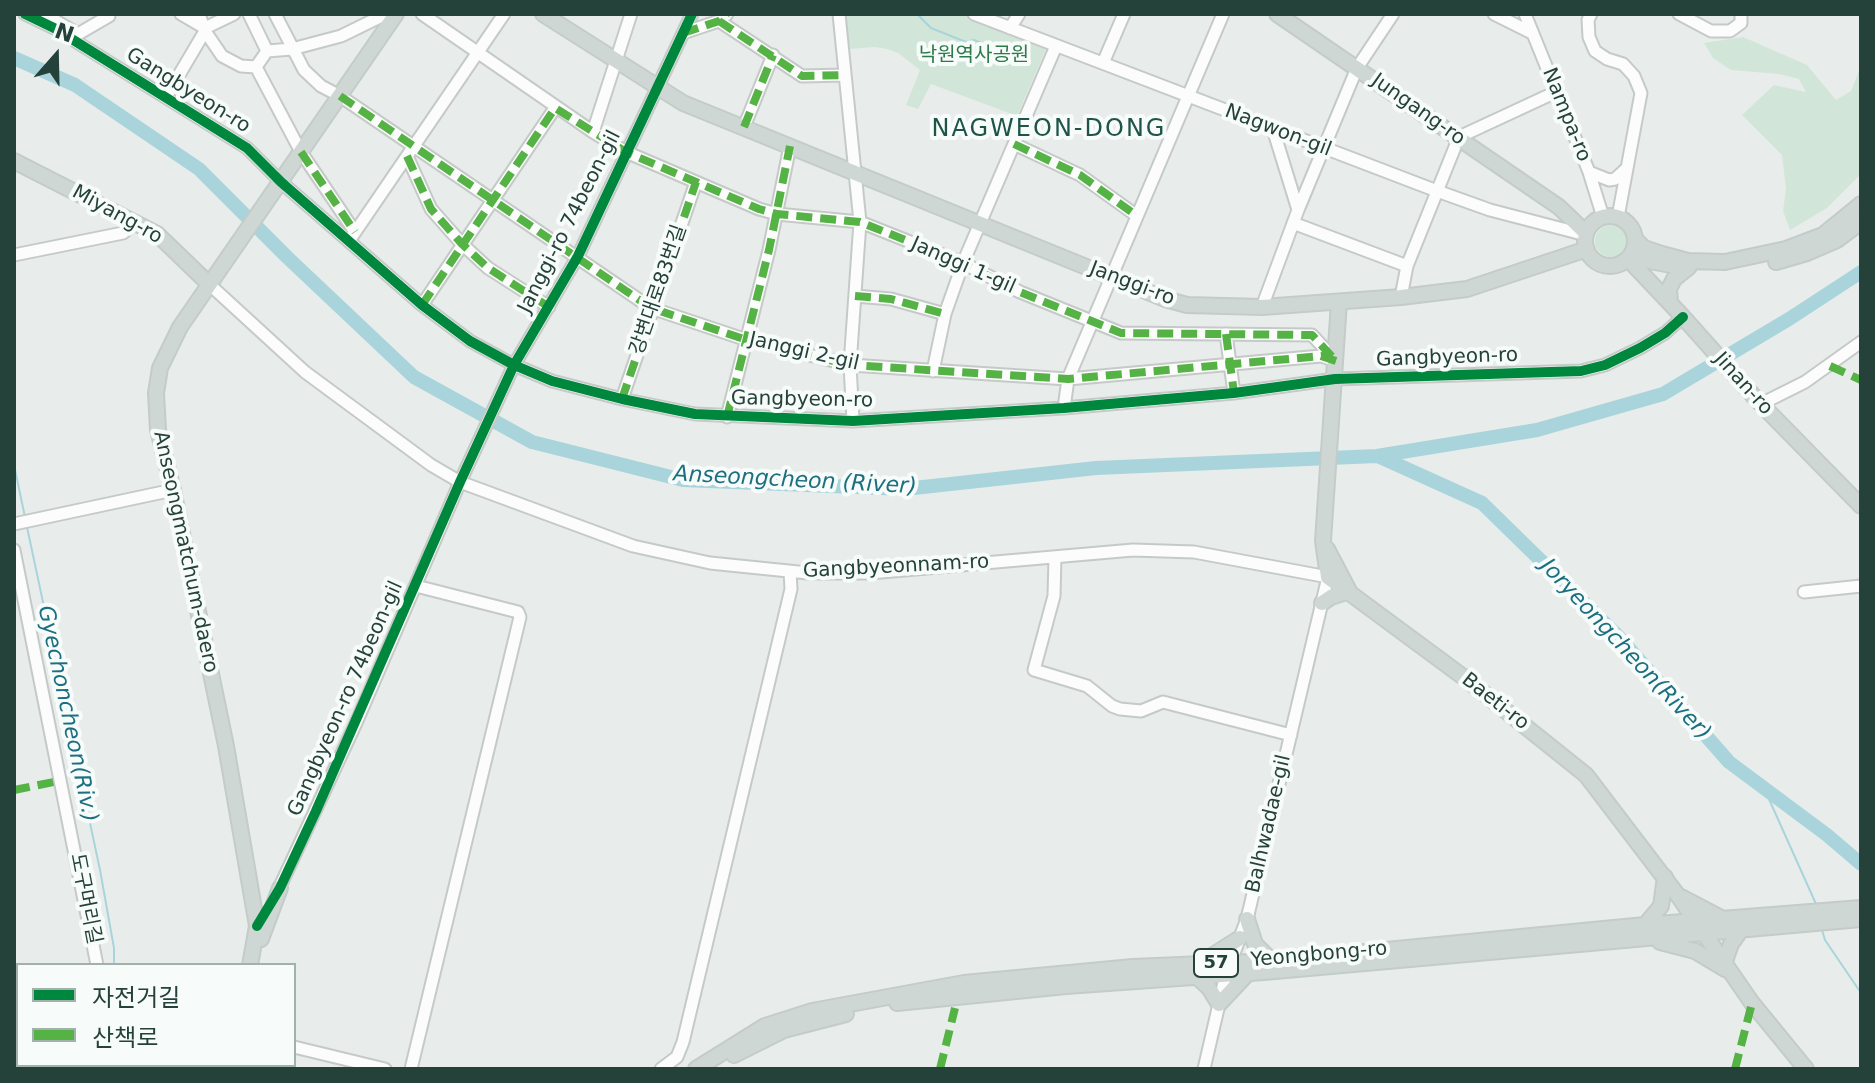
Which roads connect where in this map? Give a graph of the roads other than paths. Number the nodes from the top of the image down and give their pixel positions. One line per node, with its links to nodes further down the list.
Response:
1 (25, 14): 29 (street, Gangbyeon-ro)
2 (44, 14): 29 (street)
3 (181, 14): 31 (street)
4 (199, 14): 31 (street)
5 (234, 14): 31 (street)
6 (249, 14): 36 (street)
7 (275, 14): 35 (street, Janggi 2-gil)
8 (386, 14): 35 (street)
9 (396, 14): 46 (main road, Anseongmatchum-daero)
10 (422, 14): 37 (street, Janggi 1-gil)
11 (504, 14): 37 (street)
12 (543, 14): 39 (main road, Janggi-ro)
13 (631, 14): 39 (street)
14 (839, 14): 43 (street)
15 (974, 14): 30 (street, Nagwon-gil)
16 (1019, 14): 30 (street)
17 (1124, 14): 40 (street)
18 (1223, 14): 48 (street)
19 (1277, 14): 42 (main road, Jungang-ro)
20 (1393, 14): 42 (street)
21 (1494, 14): 33 (street)
22 (1525, 14): 33 (street, Nampa-ro)
23 (1591, 14): 61 (street)
24 (1679, 14): 25 (street)
25 (1741, 14)
26 (109, 16): 29 (street)
27 (689, 16): 32 (street, Janggi-ro 74beon-gil)
28 (723, 18): 32 (street); 38 (street)
29 (57, 22): 47 (street, Gangbyeon-ro)
30 (1010, 28): 34 (street, Nagwon-gil)
31 (205, 30): 41 (street); 47 (street)
32 (683, 33): 44 (street, Janggi-ro 74beon-gil)
33 (1532, 33): 45 (street, Nampa-ro)
34 (1056, 46): 40 (street, Nagwon-gil); 54 (street)
35 (292, 49): 36 (street); 46 (street, Janggi 2-gil)
36 (267, 51): 41 (street)
37 (480, 53): 49 (street, Janggi 1-gil); 57 (street)
38 (773, 55): 43 (street); 50 (street)
39 (616, 62): 44 (main road, Janggi-ro); 52 (street)
40 (1103, 63): 48 (street, Nagwon-gil)
41 (256, 67): 58 (street)
42 (1357, 68): 53 (main road, Jungang-ro); 56 (street)
43 (845, 75): 63 (street)
44 (657, 88): 50 (main road, Janggi-ro); 59 (street, Janggi-ro 74beon-gil)
45 (1558, 91): 53 (street); 62 (street, Nampa-ro)
46 (340, 96): 57 (street, Janggi 2-gil); 58 (main road, Anseongmatchum-daero)
47 (166, 97): 65 (street, Gangbyeon-ro)
48 (1187, 97): 51 (street, Nagwon-gil); 72 (street)
49 (555, 108): 52 (street, Janggi 1-gil); 67 (street)
50 (744, 127): 55 (main road, Janggi-ro)
51 (1273, 129): 56 (street, Nagwon-gil); 70 (street)
52 (593, 132): 59 (street, Janggi 1-gil)
53 (1459, 137): 66 (street); 69 (main road, Jungang-ro)
54 (1014, 144): 72 (street); 78 (street)
55 (790, 146): 63 (main road, Janggi-ro); 71 (street)
56 (1323, 148): 66 (street, Nagwon-gil); 70 (street)
57 (410, 151): 67 (street, Janggi 2-gil); 79 (street); 82 (street)
58 (301, 152): 65 (main road, Anseongmatchum-daero); 79 (street)
59 (626, 152): 64 (street, Janggi 1-gil); 84 (street, Janggi-ro 74beon-gil)
60 (14, 161): 74 (main road, Miyang-ro)
61 (1627, 168): 62 (street); 73 (street)
62 (1589, 172): 73 (street, Nampa-ro)
63 (856, 173): 75 (street); 78 (main road, Janggi-ro)
64 (696, 182): 71 (street, Janggi 1-gil); 98 (street, 강변대로83번길)
65 (279, 184): 79 (street, Gangbyeon-ro); 90 (main road, Anseongmatchum-daero)
66 (1437, 191): 80 (street, Nagwon-gil); 87 (street)
67 (493, 198): 82 (street); 84 (street, Janggi 2-gil)
68 (1861, 204): 81 (main road)
69 (1559, 207): 73 (main road, Jungang-ro); 80 (main road, Jungang-ro)
70 (1298, 210): 77 (street)
71 (777, 214): 75 (street, Janggi 1-gil); 103 (street)
72 (1137, 216): 89 (street)
73 (1606, 218): 80 (main road); 81 (main road)
74 (136, 222): 83 (street); 90 (main road, Miyang-ro)
75 (860, 222): 86 (street, Janggi 1-gil); 91 (street)
76 (1861, 222): 88 (main road)
77 (1293, 223): 87 (street); 97 (street)
78 (981, 224): 86 (street); 89 (main road, Janggi-ro)
79 (352, 237): 95 (street, Gangbyeon-ro)
80 (1586, 239): 85 (main road); 92 (main road, Janggi-ro)
81 (1635, 239): 85 (main road)
82 (462, 244): 95 (street); 96 (street)
83 (14, 255)
84 (578, 256): 96 (street, Janggi-ro 74beon-gil); 98 (street, Janggi 2-gil)
85 (1628, 258): 88 (main road); 94 (main road, Jinan-ro)
86 (963, 263): 99 (street); 100 (street, Janggi 1-gil)
87 (1407, 266): 92 (street)
88 (1689, 267): 94 (main road)
89 (1112, 277): 97 (main road, Janggi-ro); 100 (street)
90 (212, 280): 119 (street, Gangbyeonnam-ro); 120 (main road, Anseongmatchum-daero)
91 (855, 296): 99 (street); 106 (street)
92 (1401, 297): 93 (main road, Janggi-ro)
93 (1339, 302): 97 (main road, Janggi-ro); 105 (main road)
94 (1670, 303): 101 (main road, Jinan-ro)
95 (422, 305): 108 (street, Gangbyeon-ro)
96 (549, 307): 108 (street, Janggi-ro 74beon-gil)
97 (1262, 307)
98 (651, 308): 103 (street, Janggi 2-gil); 113 (street, 강변대로83번길)
99 (945, 314): 109 (street)
100 (1092, 320): 102 (street, Janggi 1-gil); 110 (street)
101 (1688, 322): 111 (street, Gangbyeon-ro); 114 (main road, Jinan-ro)
102 (1226, 334): 105 (street, Janggi 1-gil); 107 (street)
103 (747, 340): 106 (street, Janggi 2-gil); 116 (street)
104 (1861, 342): 114 (street)
105 (1336, 361): 107 (street, Janggi 2-gil); 111 (main road)
106 (850, 365): 109 (street, Janggi 2-gil); 117 (street)
107 (1231, 366): 110 (street, Janggi 2-gil); 112 (street)
108 (513, 368): 113 (street, Gangbyeon-ro); 118 (street, Janggi-ro 74beon-gil)
109 (933, 371): 110 (street, Janggi 2-gil)
110 (1068, 379): 115 (street)
111 (1335, 382): 112 (street, Gangbyeon-ro); 125 (main road)
112 (1234, 393): 115 (street, Gangbyeon-ro)
113 (622, 399): 116 (street, Gangbyeon-ro)
114 (1759, 402): 121 (main road, Jinan-ro)
115 (1064, 408): 117 (street, Gangbyeon-ro)
116 (727, 417): 117 (street, Gangbyeon-ro)
117 (853, 421)
118 (469, 463): 119 (street, Gangbyeon-ro 74beon-gil)
119 (460, 482): 126 (street, Gangbyeonnam-ro); 128 (street, Gangbyeon-ro 74beon-gil)
120 (173, 490): 122 (street); 137 (main road, Anseongmatchum-daero)
121 (1861, 506)
122 (14, 524)
123 (14, 550): 150 (street, 도구머리길)
124 (1055, 557): 126 (street, Gangbyeonnam-ro); 127 (street, Gangbyeonnam-ro); 133 (street)
125 (1328, 558): 127 (main road); 130 (main road)
126 (790, 572): 161 (street)
127 (1328, 577): 130 (main road, Baeti-ro); 132 (street, Balhwadae-gil)
128 (416, 586): 135 (street, Gangbyeon-ro 74beon-gil); 160 (street)
129 (1861, 586): 131 (street)
130 (1349, 591): 132 (main road); 134 (main road, Baeti-ro)
131 (1804, 592)
132 (1322, 603): 133 (street, Balhwadae-gil)
133 (1291, 735): 140 (street, Balhwadae-gil)
134 (1665, 877): 136 (main road, Baeti-ro); 147 (main road)
135 (280, 888): 138 (street, Gangbyeon-ro 74beon-gil); 152 (main road)
136 (1679, 897): 141 (main road); 145 (main road, Baeti-ro)
137 (253, 900): 138 (main road); 144 (main road, Anseongmatchum-daero)
138 (270, 905): 144 (street, Gangbyeon-ro 74beon-gil)
139 (1861, 908): 143 (main road, Yeongbong-ro / 57)
140 (1247, 919): 148 (street, Balhwadae-gil); 149 (main road)
141 (1724, 919): 143 (main road, Yeongbong-ro / 57); 145 (main road, Yeongbong-ro / 57)
142 (1861, 919): 143 (main road, Yeongbong-ro / 57)
143 (1755, 922): 146 (main road, Yeongbong-ro / 57)
144 (257, 926): 151 (main road, Anseongmatchum-daero)
145 (1699, 927): 146 (main road, Yeongbong-ro / 57); 147 (main road, Yeongbong-ro / 57); 154 (main road, Baeti-ro)
146 (1741, 930): 154 (main road)
147 (1642, 931): 149 (main road, Yeongbong-ro / 57); 154 (main road); 156 (main road, Yeongbong-ro / 57)
148 (1240, 938): 153 (street, Balhwadae-gil); 155 (main road)
149 (1272, 961): 153 (main road, Yeongbong-ro / 57)
150 (97, 963)
151 (250, 963)
152 (251, 963)
153 (1228, 968): 155 (main road, Yeongbong-ro / 57); 156 (main road, Yeongbong-ro / 57); 157 (street, Balhwadae-gil)
154 (1727, 968): 165 (main road, Baeti-ro)
155 (1198, 970): 157 (main road); 162 (main road, Yeongbong-ro / 57); 163 (main road, Yeongbong-ro / 57)
156 (1249, 972): 157 (main road)
157 (1219, 1004): 164 (street, Balhwadae-gil)
158 (296, 1047): 159 (street)
159 (385, 1069)
160 (411, 1069)
161 (661, 1069)
162 (696, 1069)
163 (712, 1069)
164 (1204, 1069)
165 (1806, 1069)

